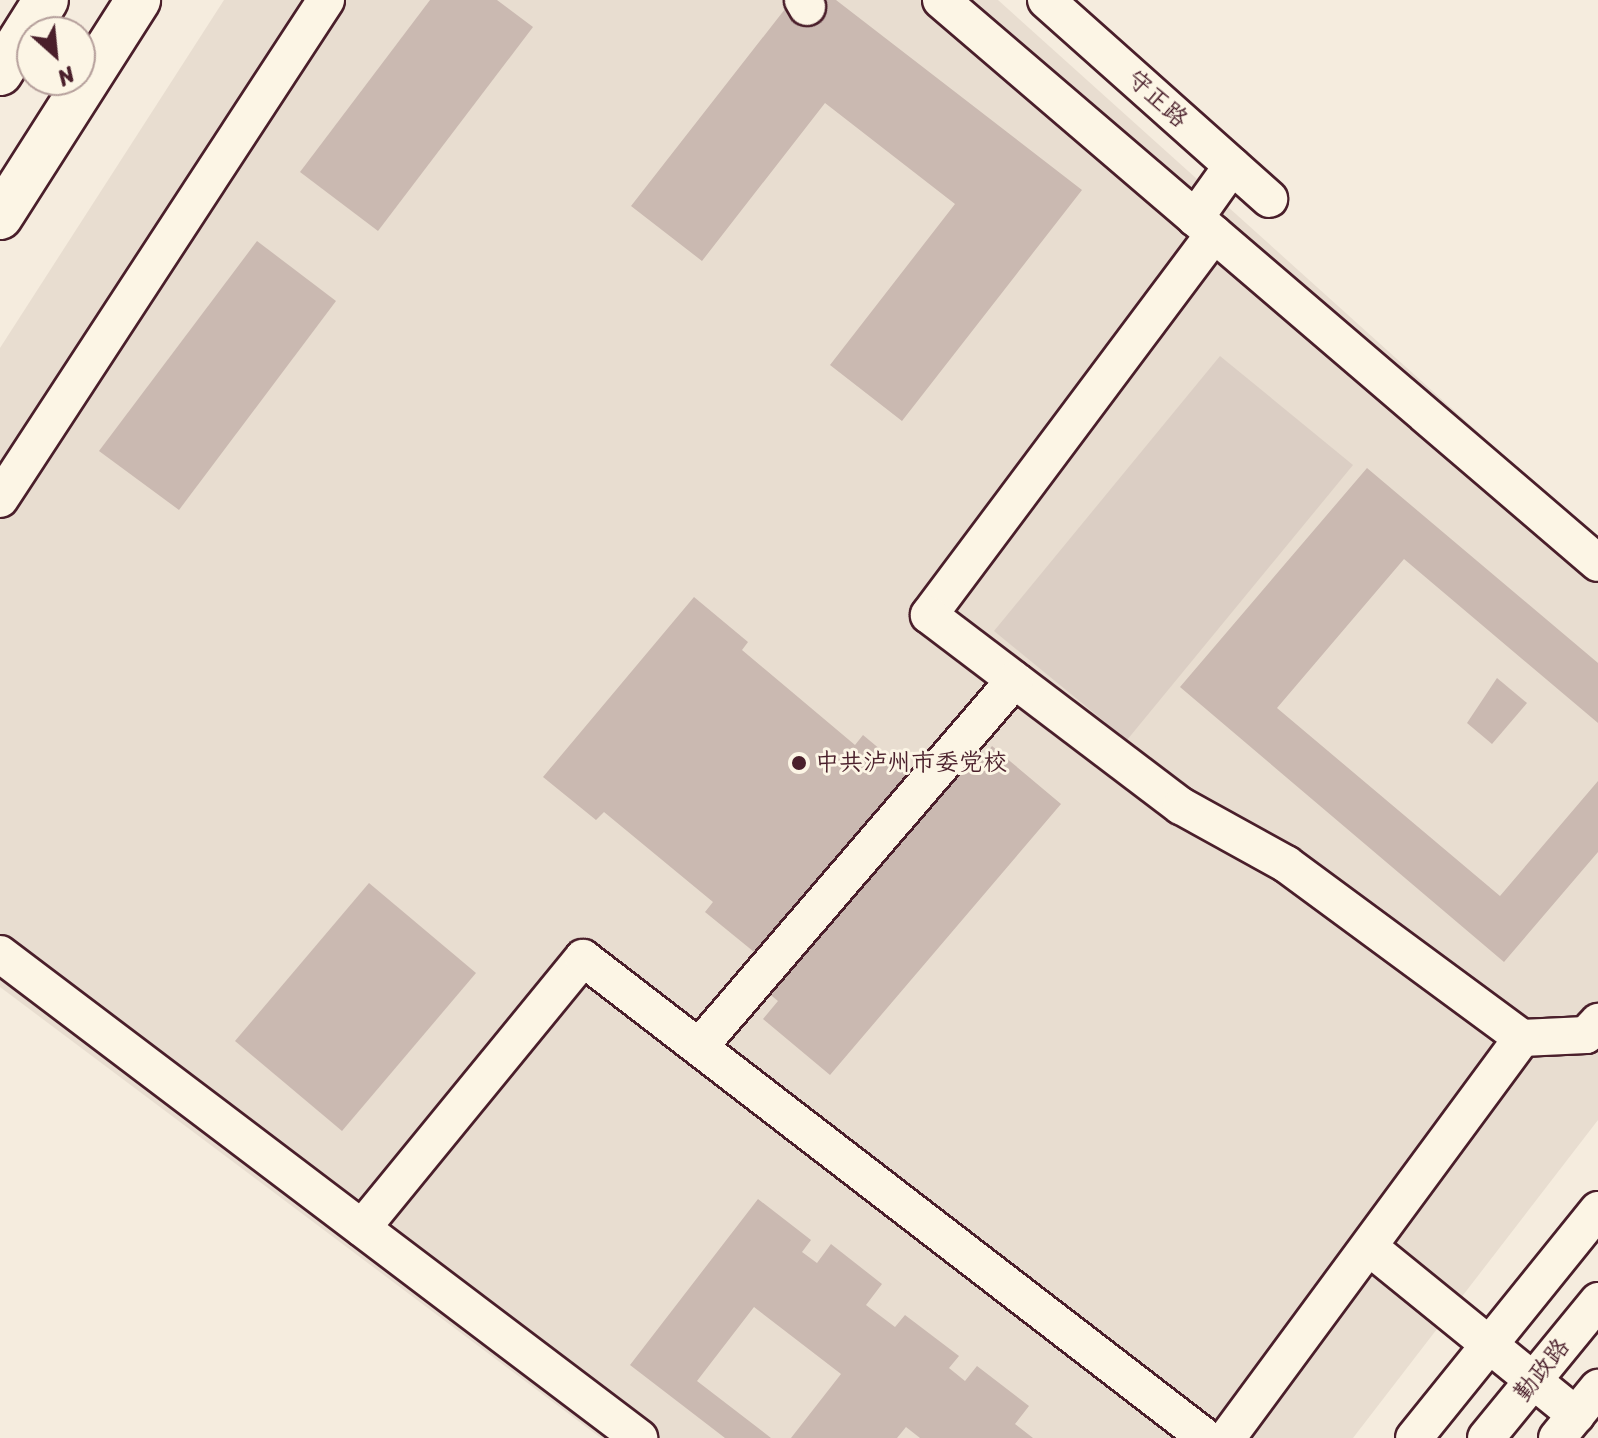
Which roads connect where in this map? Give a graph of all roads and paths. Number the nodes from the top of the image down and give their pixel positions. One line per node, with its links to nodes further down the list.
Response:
1 (46, 0): 6 (main road)
2 (138, 0): 9 (main road)
3 (326, 0): 11 (street)
4 (941, 0): 10 (street)
5 (1046, 0): 7 (street, 守正路)
6 (0, 73)
7 (1232, 166): 8 (street, 守正路); 10 (street)
8 (1269, 199)
9 (0, 217)
10 (1204, 226): 12 (street); 13 (street)
11 (0, 499)
12 (1598, 563)
13 (1015, 680): 16 (street); 17 (street)
14 (0, 954): 19 (street)
15 (1598, 1022): 16 (street)
16 (1522, 1038): 20 (street)
17 (699, 1047): 19 (street); 26 (street)
18 (1598, 1210): 22 (street)
19 (362, 1228): 25 (street)
20 (1369, 1247): 22 (street); 27 (street)
21 (1598, 1301): 23 (street, 勤政路)
22 (1489, 1345): 23 (street); 28 (street)
23 (1533, 1381): 24 (street); 29 (street, 勤政路)
24 (1577, 1414)
25 (639, 1438)
26 (1206, 1438)
27 (1227, 1438)
28 (1414, 1438)
29 (1486, 1438)

